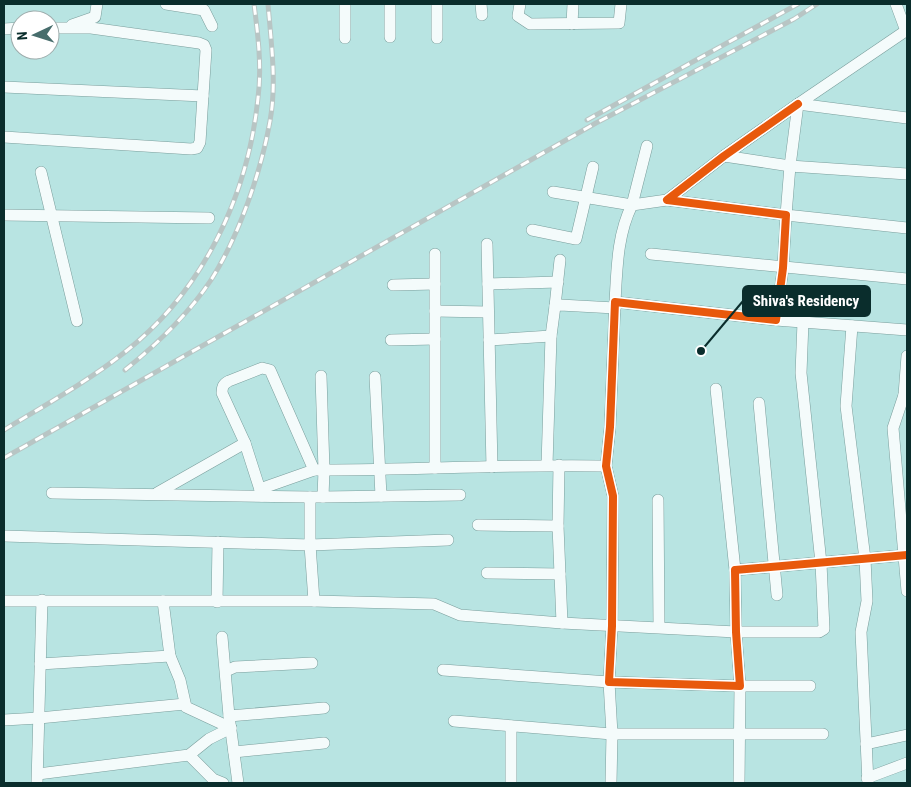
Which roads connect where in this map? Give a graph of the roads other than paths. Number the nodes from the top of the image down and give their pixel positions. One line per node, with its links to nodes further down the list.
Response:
1 (96, 4): 13 (street)
2 (166, 4): 11 (street)
3 (344, 4): 16 (street)
4 (390, 4): 15 (street)
5 (438, 4): 17 (street)
6 (520, 4): 10 (street)
7 (573, 4): 10 (street)
8 (621, 4): 10 (street)
9 (896, 4): 14 (street)
10 (572, 24)
11 (212, 26)
12 (60, 28): 13 (street)
13 (64, 28): 19 (street)
14 (907, 31): 20 (street)
15 (390, 37)
16 (345, 38)
17 (438, 38)
18 (4, 87): 19 (street)
19 (203, 96): 22 (street)
20 (798, 104): 21 (street); 24 (street); 25 (street)
21 (907, 118)
22 (4, 137)
23 (647, 146): 32 (street)
24 (724, 156): 25 (street); 31 (street)
25 (790, 166): 28 (street); 35 (street)
26 (593, 167): 30 (street)
27 (41, 172): 34 (street)
28 (907, 174)
29 (553, 192): 30 (street)
30 (585, 197): 32 (street); 38 (street)
31 (667, 200): 32 (street); 35 (street)
32 (632, 205): 49 (street)
33 (4, 214): 34 (street)
34 (52, 215): 36 (street); 54 (street)
35 (786, 215): 37 (street); 43 (street)
36 (209, 218)
37 (907, 228)
38 (532, 230)
39 (488, 244): 47 (street)
40 (434, 254): 46 (street)
41 (651, 254): 43 (street)
42 (560, 260): 45 (street)
43 (783, 268): 44 (street); 53 (street)
44 (907, 280)
45 (558, 282): 47 (street); 50 (street)
46 (435, 284): 48 (street); 51 (street)
47 (488, 284): 52 (street)
48 (394, 285)
49 (615, 305): 50 (street); 53 (street); 71 (street)
50 (555, 306): 58 (street)
51 (435, 312): 52 (street); 59 (street)
52 (488, 312): 61 (street)
53 (776, 320): 55 (street)
54 (77, 321)
55 (803, 322): 56 (street); 92 (street)
56 (852, 326): 57 (street); 91 (street)
57 (907, 330)
58 (551, 336): 61 (street); 69 (street)
59 (435, 339): 60 (street); 73 (street)
60 (391, 340)
61 (488, 340): 72 (street)
62 (907, 356): 66 (street)
63 (321, 376): 74 (street)
64 (375, 377): 75 (street)
65 (716, 390): 94 (street)
66 (905, 396): 90 (street)
67 (759, 403): 93 (street)
68 (245, 443): 74 (street); 76 (street); 78 (street)
69 (547, 465): 70 (street); 72 (street)
70 (559, 465): 71 (street); 85 (street)
71 (606, 466): 105 (street)
72 (492, 467): 73 (street)
73 (435, 468): 75 (street)
74 (319, 470): 75 (street); 76 (street); 82 (street)
75 (379, 470): 80 (street)
76 (261, 492): 78 (street); 81 (street)
77 (52, 493): 78 (street)
78 (156, 493)
79 (460, 495): 80 (street)
80 (381, 496): 82 (street)
81 (310, 497): 82 (street); 89 (street)
82 (323, 497)
83 (658, 500): 106 (street)
84 (478, 525): 85 (street)
85 (558, 526): 96 (street)
86 (4, 536): 88 (street)
87 (448, 540): 89 (street)
88 (218, 542): 89 (street); 103 (street)
89 (310, 545): 102 (street)
90 (905, 555): 91 (street); 97 (street)
91 (865, 559): 92 (street); 130 (street)
92 (821, 563): 93 (street); 107 (street)
93 (774, 567): 94 (street); 98 (street)
94 (735, 570): 107 (street)
95 (487, 573): 96 (street)
96 (560, 574): 104 (street)
97 (907, 591)
98 (777, 595)
99 (42, 600): 100 (street); 101 (street); 111 (street)
100 (4, 601)
101 (163, 601): 103 (street); 109 (street)
102 (314, 601): 103 (street); 104 (street)
103 (217, 602)
104 (562, 623): 105 (street)
105 (612, 626): 106 (street); 114 (street)
106 (659, 627): 107 (street)
107 (736, 632): 115 (street)
108 (222, 637): 113 (street)
109 (170, 656): 111 (street); 117 (street)
110 (312, 663): 113 (street)
111 (40, 664): 120 (street)
112 (443, 670): 114 (street)
113 (226, 671): 119 (street)
114 (609, 682): 115 (street); 125 (street)
115 (740, 686): 116 (street); 127 (street)
116 (810, 686)
117 (185, 704): 120 (street); 124 (street)
118 (324, 708): 119 (street)
119 (229, 716): 124 (street)
120 (39, 718): 121 (street); 134 (street)
121 (4, 720)
122 (454, 722): 123 (street)
123 (511, 726): 125 (street); 138 (street)
124 (231, 728): 131 (street); 132 (street)
125 (612, 734): 127 (street); 139 (street)
126 (823, 734): 127 (street)
127 (740, 735): 140 (street)
128 (907, 735): 130 (street)
129 (324, 743): 131 (street)
130 (866, 744): 135 (street)
131 (234, 752): 137 (street)
132 (189, 755): 134 (street); 136 (street)
133 (907, 763): 135 (street)
134 (38, 778)
135 (868, 781)
136 (223, 783)
137 (238, 783)
138 (510, 783)
139 (611, 783)
140 (740, 783)

